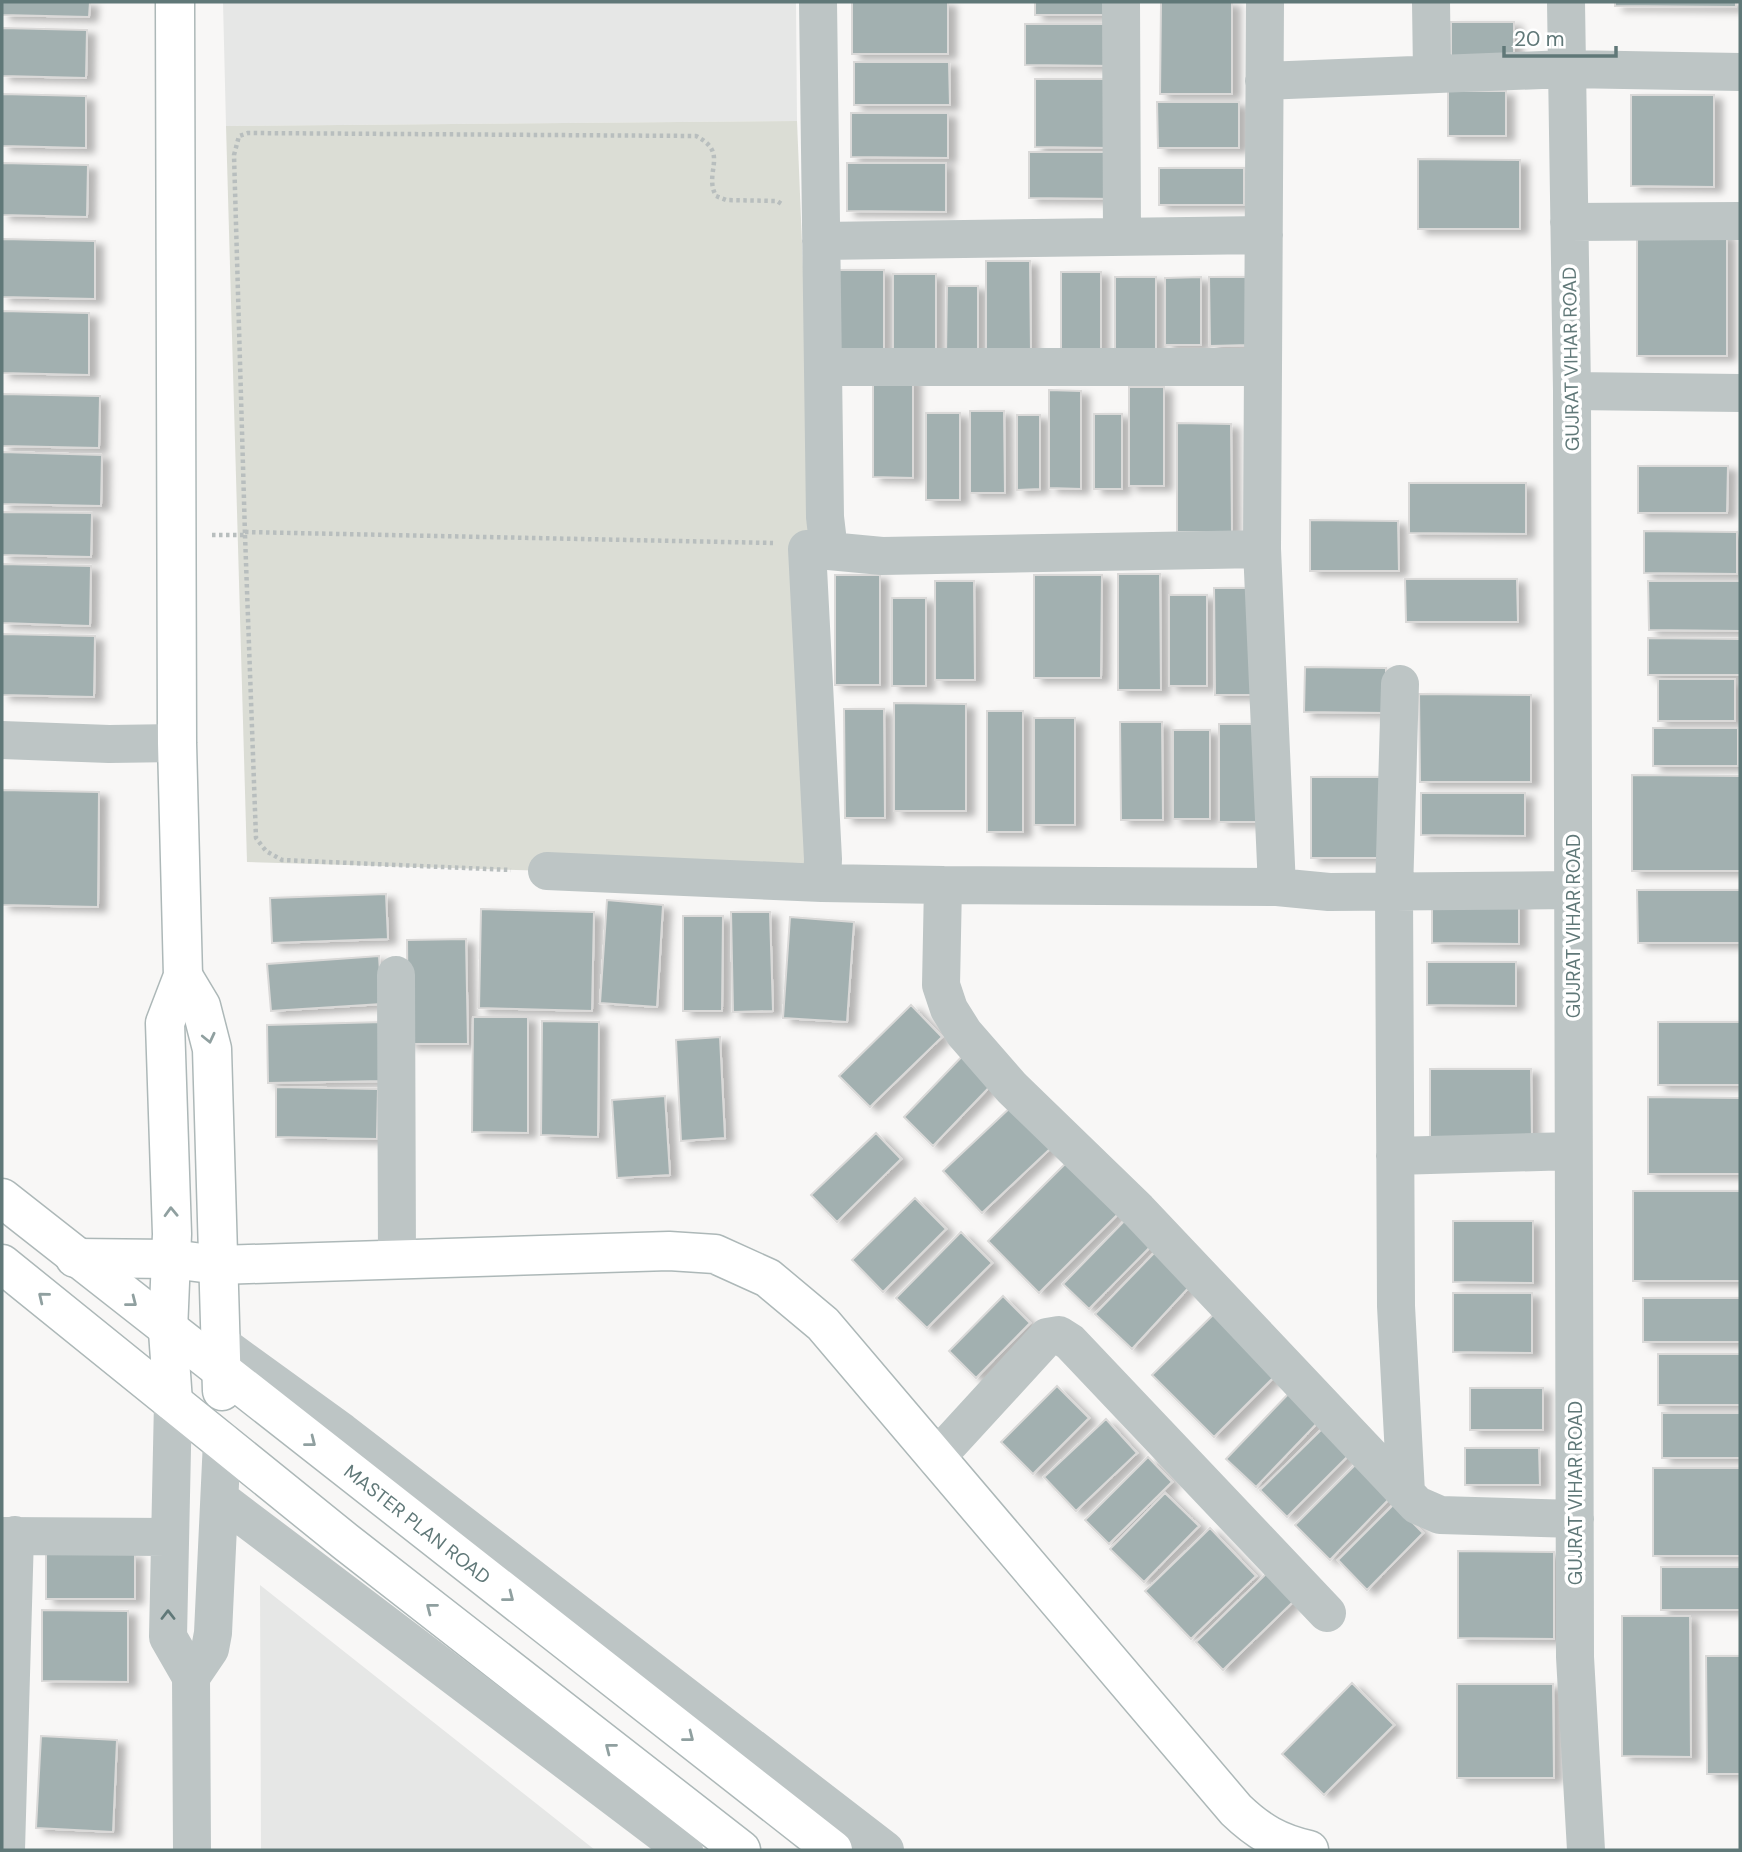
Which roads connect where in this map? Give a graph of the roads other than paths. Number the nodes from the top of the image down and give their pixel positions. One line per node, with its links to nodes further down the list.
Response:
1 (175, 2): 24 (street)
2 (818, 2): 15 (street)
3 (1121, 2): 14 (street)
4 (1265, 2): 10 (street)
5 (1431, 2): 9 (street)
6 (1566, 2): 7 (street, GUJRAT VIHAR ROAD)
7 (1566, 69): 8 (street); 9 (street); 12 (street, GUJRAT VIHAR ROAD)
8 (1740, 72)
9 (1433, 73): 10 (street)
10 (1264, 81): 13 (street)
11 (1740, 221): 12 (street)
12 (1569, 222): 18 (street, GUJRAT VIHAR ROAD)
13 (1264, 235): 14 (street); 17 (street)
14 (1122, 237): 15 (street)
15 (821, 241): 16 (street)
16 (826, 367): 17 (street); 21 (street)
17 (1263, 367): 20 (street)
18 (1572, 391): 19 (street); 29 (street, GUJRAT VIHAR ROAD)
19 (1740, 393)
20 (1262, 549): 21 (street); 28 (street)
21 (818, 550): 26 (street)
22 (1400, 684): 30 (street)
23 (2, 740): 24 (street)
24 (177, 743): 32 (street)
25 (547, 871): 26 (street)
26 (822, 883): 27 (street)
27 (943, 885): 28 (street); 46 (street)
28 (1277, 887): 30 (street)
29 (1573, 890): 30 (street); 33 (street, GUJRAT VIHAR ROAD)
30 (1394, 892): 34 (street)
31 (396, 975): 38 (street)
32 (183, 976): 37 (street, one-way to 32); 40 (street, one-way to 40)
33 (1573, 1151): 34 (street); 48 (street, GUJRAT VIHAR ROAD)
34 (1395, 1156): 46 (street)
35 (2, 1198): 36 (street, MASTER PLAN ROAD)
36 (75, 1258): 37 (street); 41 (street, MASTER PLAN ROAD, one-way to 41)
37 (171, 1259): 40 (street); 41 (street)
38 (397, 1259): 40 (street); 45 (street)
39 (2, 1264): 43 (street, one-way to 39)
40 (219, 1265): 42 (street)
41 (168, 1331): 42 (street, MASTER PLAN ROAD); 43 (street)
42 (222, 1359): 44 (street); 57 (street, MASTER PLAN ROAD, one-way to 57); 58 (street)
43 (173, 1402): 44 (street); 50 (street)
44 (222, 1441): 47 (street); 56 (street, one-way to 44)
45 (936, 1458): 51 (street); 59 (street)
46 (1406, 1493): 48 (street)
47 (219, 1499): 52 (street); 55 (street)
48 (1575, 1520): 60 (street, GUJRAT VIHAR ROAD)
49 (9, 1536): 50 (street); 53 (street)
50 (168, 1537): 52 (street, one-way to 50)
51 (1327, 1613)
52 (191, 1677): 54 (street)
53 (6, 1850)
54 (192, 1850)
55 (684, 1850)
56 (741, 1850)
57 (833, 1850)
58 (885, 1850)
59 (1309, 1850)
60 (1586, 1850)

